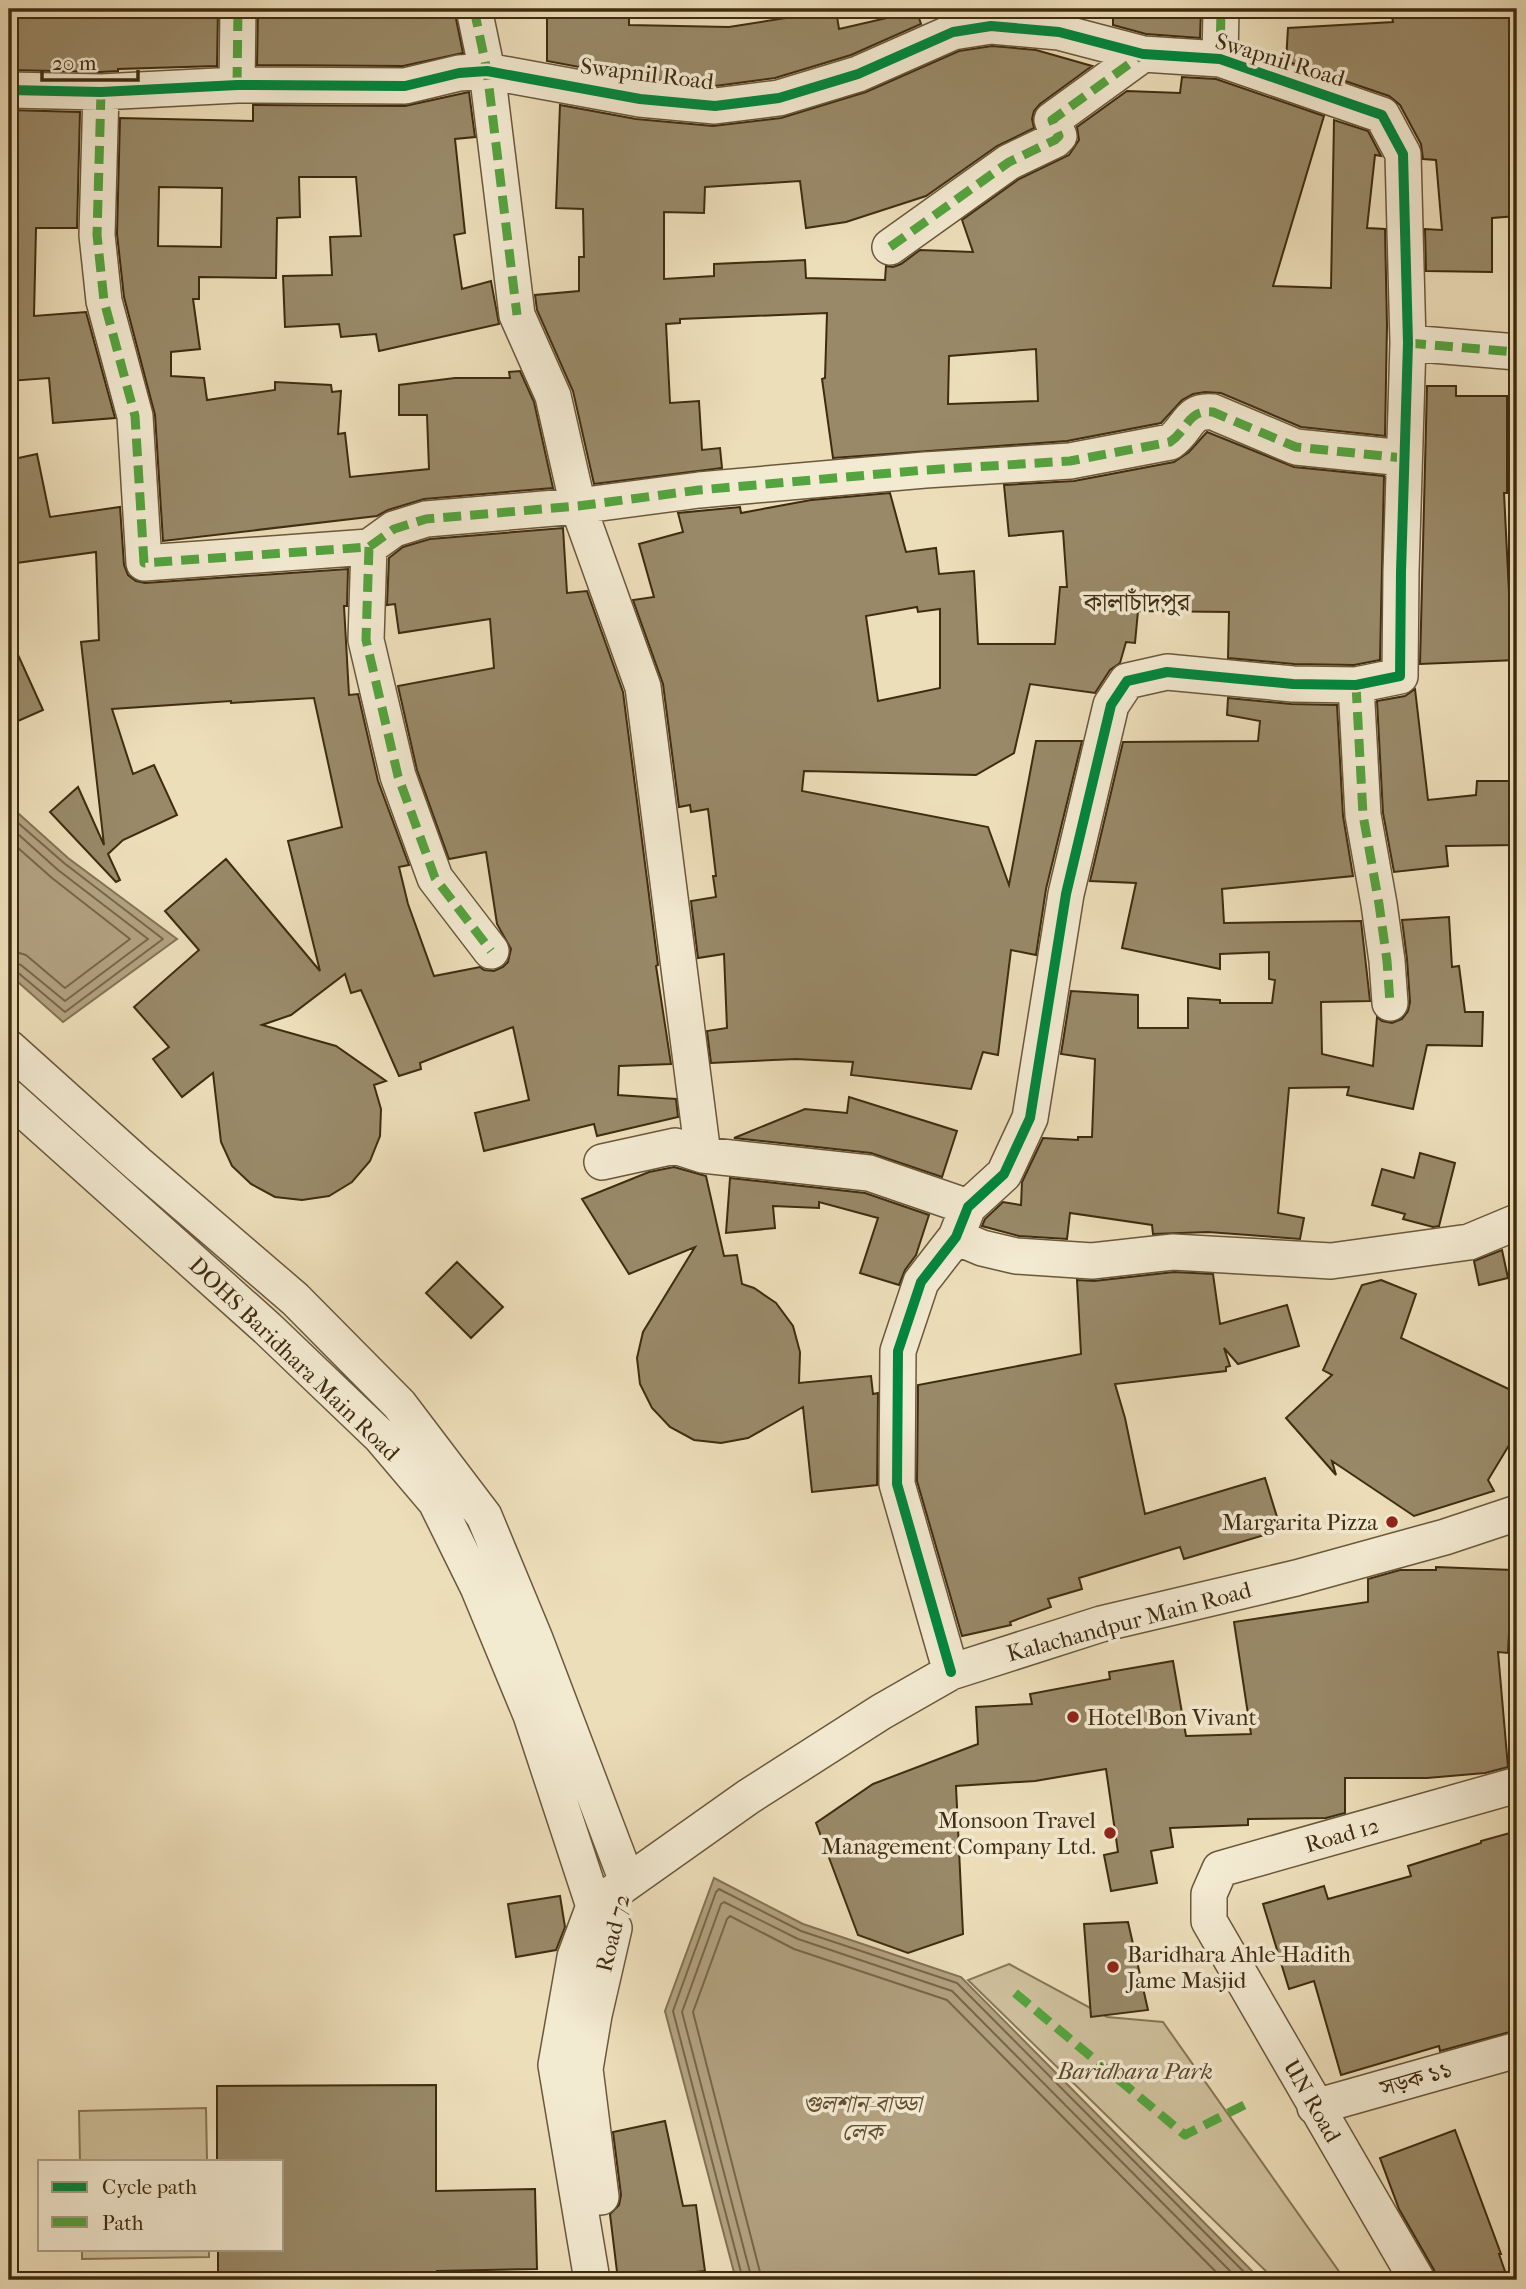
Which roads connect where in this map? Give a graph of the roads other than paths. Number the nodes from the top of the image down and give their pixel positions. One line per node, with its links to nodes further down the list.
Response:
1 (238, 9): 7 (street)
2 (474, 9): 6 (street)
3 (1221, 9): 5 (street)
4 (1143, 54): 5 (street, Swapnil Road); 6 (street, Swapnil Road); 10 (street)
5 (1220, 59): 11 (street, Swapnil Road)
6 (487, 71): 7 (street, Swapnil Road); 14 (street)
7 (237, 85): 9 (street, Swapnil Road)
8 (9, 90): 9 (street, Swapnil Road)
9 (101, 92): 15 (street)
10 (890, 247)
11 (1408, 343): 12 (street); 13 (street, Swapnil Road)
12 (1517, 352)
13 (1404, 458): 14 (street); 16 (street, Swapnil Road)
14 (578, 506): 15 (street); 21 (street)
15 (369, 547): 17 (street)
16 (1356, 685): 18 (street); 23 (street)
17 (491, 951)
18 (1390, 1003)
19 (9, 1048): 28 (street, DOHS Baridhara Main Road)
20 (9, 1097): 29 (street, DOHS Baridhara Main Road)
21 (703, 1154): 22 (street); 23 (street)
22 (602, 1162)
23 (962, 1222): 24 (street); 26 (street)
24 (1517, 1222)
25 (1517, 1513): 26 (street, Kalachandpur Main Road)
26 (951, 1672): 28 (street, Kalachandpur Main Road)
27 (1517, 1785): 30 (street, Road 12)
28 (627, 1881): 29 (street, Road 72); 31 (street, Road 72)
29 (594, 1906): 31 (street, DOHS Baridhara Main Road); 34 (street, Road 72)
30 (1209, 1921): 33 (street, UN Road)
31 (608, 1949): 35 (street, Road 72)
32 (1517, 2050): 33 (street, সড়ক ১১)
33 (1315, 2107): 36 (street, UN Road)
34 (592, 2280)
35 (612, 2280)
36 (1417, 2280)

